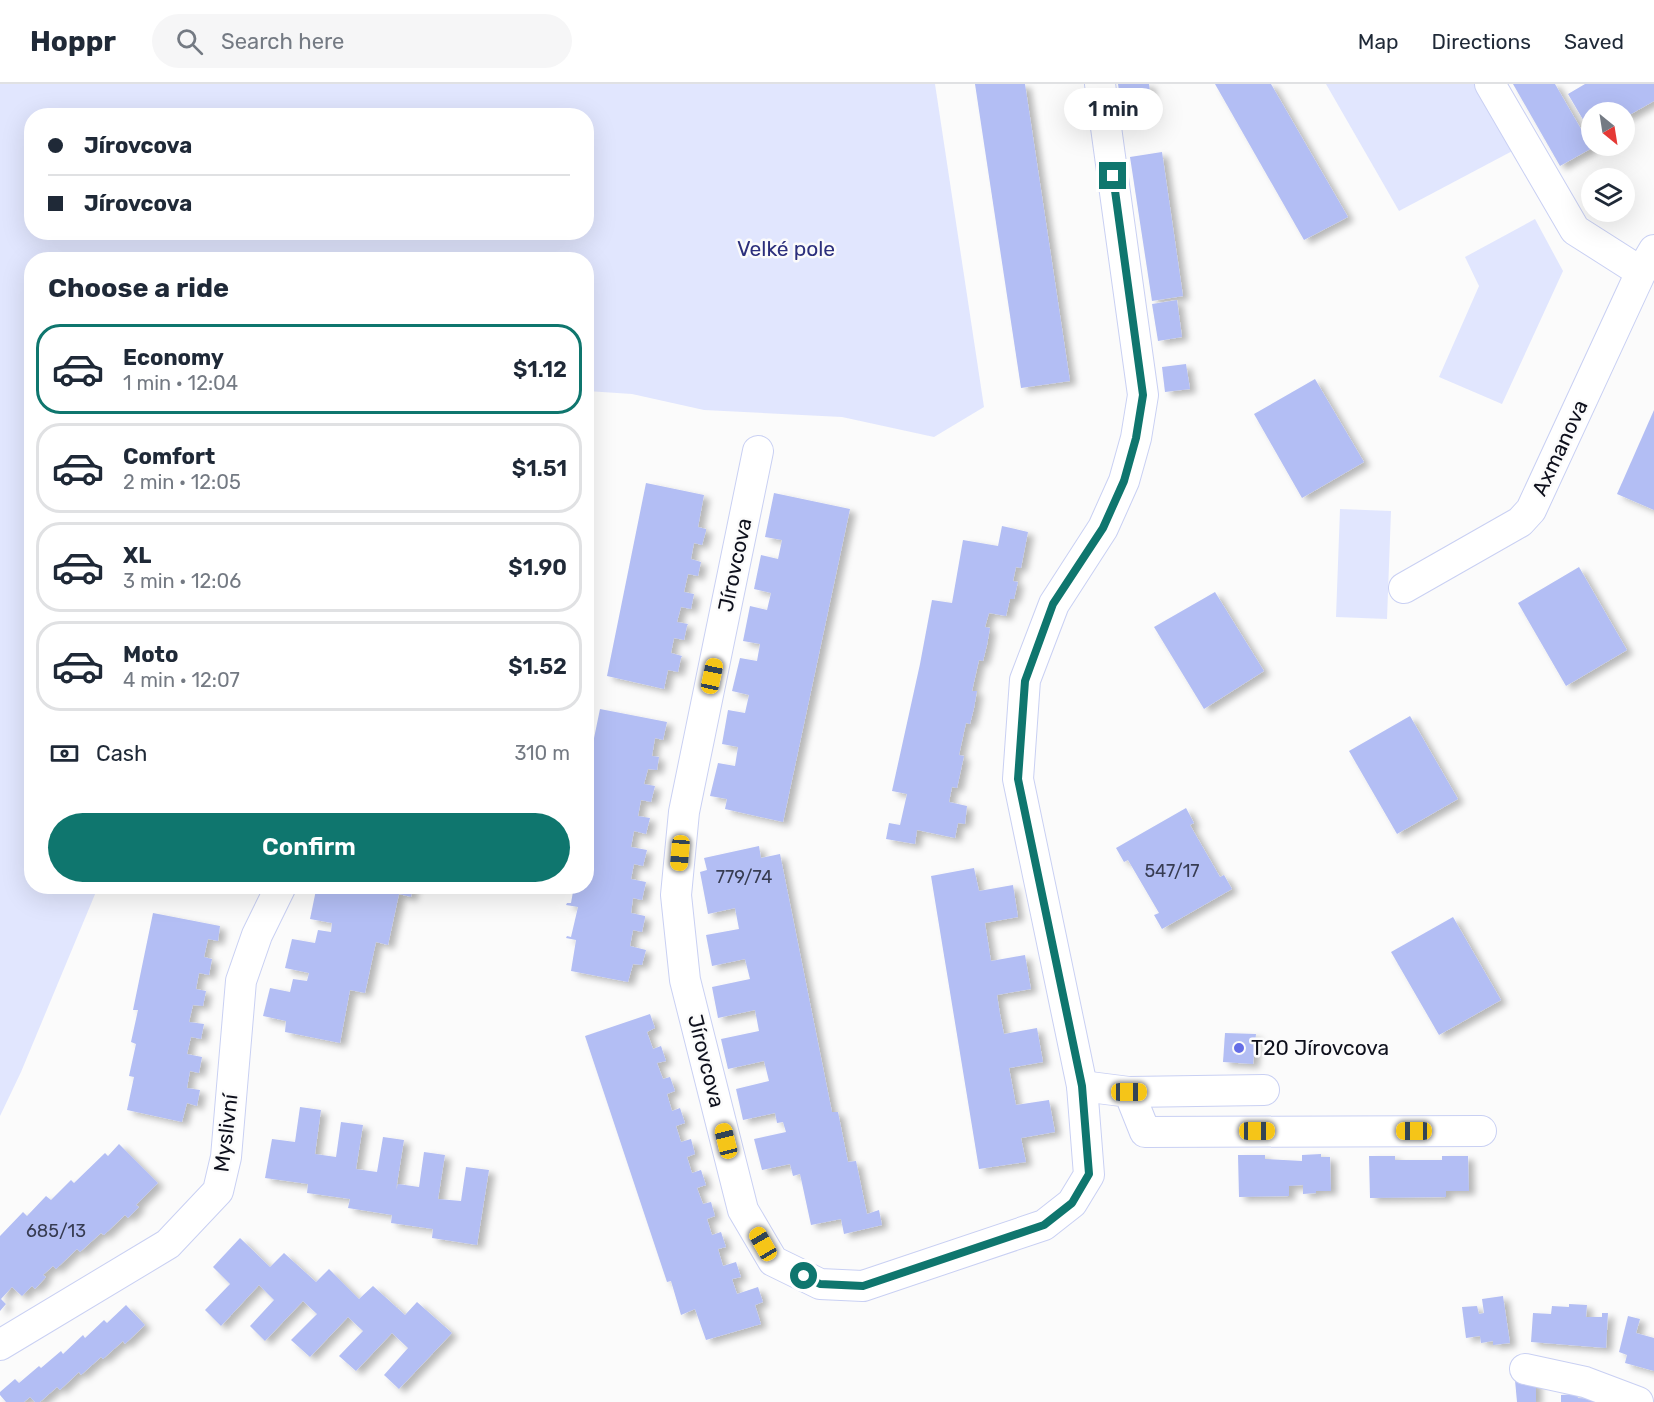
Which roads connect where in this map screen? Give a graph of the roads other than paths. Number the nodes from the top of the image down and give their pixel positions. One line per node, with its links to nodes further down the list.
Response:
1 (1100, 84): 7 (street, Jírovcova)
2 (1490, 84): 3 (street)
3 (1647, 261): 5 (street, Axmanova)
4 (758, 450): 7 (street, Jírovcova)
5 (1404, 588)
6 (277, 894): 11 (street, Myslivní)
7 (1082, 1086): 9 (street)
8 (1264, 1090): 9 (street)
9 (1129, 1092): 10 (street)
10 (1481, 1131)
11 (0, 1345)
12 (1525, 1370): 13 (street)
13 (1638, 1402)

